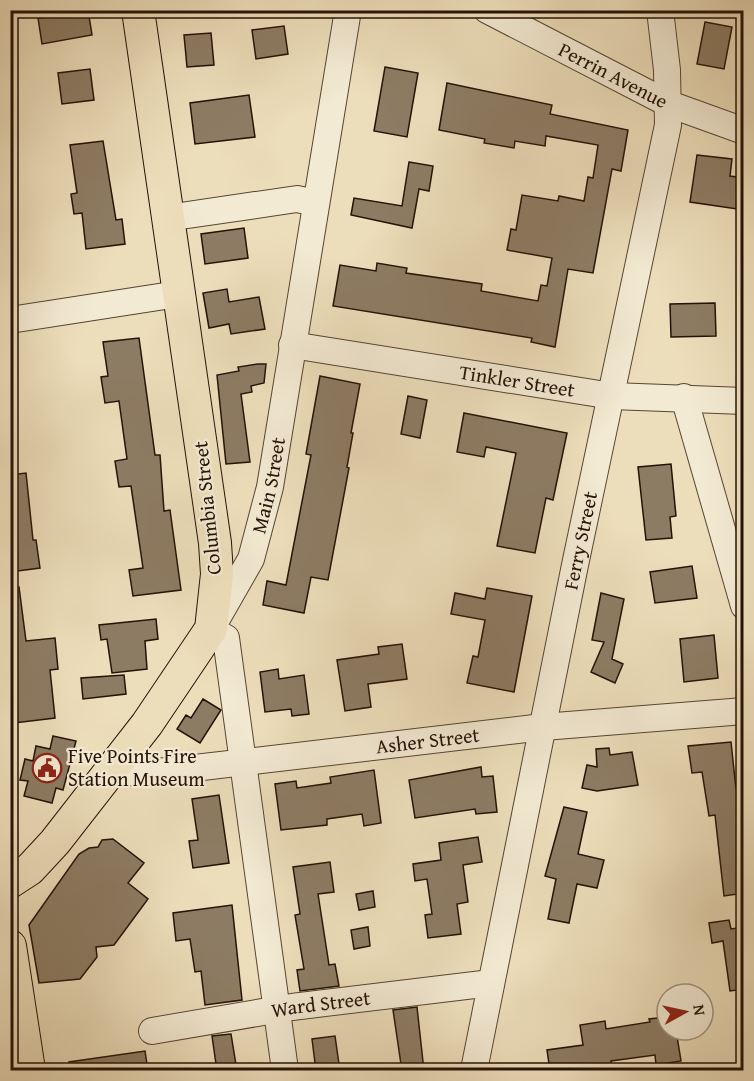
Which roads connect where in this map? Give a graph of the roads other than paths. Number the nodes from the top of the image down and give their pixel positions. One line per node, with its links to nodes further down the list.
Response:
1 (138, 10): 8 (main road, Columbia Street)
2 (348, 10): 7 (street, Main Street)
3 (487, 10): 5 (street, Perrin Avenue)
4 (660, 10): 5 (street, Ferry Street)
5 (669, 104): 6 (street, Perrin Avenue); 12 (street, Ferry Street)
6 (744, 131)
7 (316, 203): 8 (street); 11 (street, Main Street)
8 (166, 218): 9 (main road, Columbia Street)
9 (178, 294): 10 (street); 16 (main road, Columbia Street)
10 (10, 320)
11 (292, 345): 12 (street, Tinkler Street); 15 (street, Main Street)
12 (612, 396): 13 (street, Tinkler Street); 20 (street, Ferry Street)
13 (684, 397): 14 (street, Tinkler Street); 17 (street)
14 (744, 401)
15 (258, 529): 16 (street); 18 (street, Main Street)
16 (214, 543): 18 (main road, Columbia Street)
17 (744, 606)
18 (211, 629): 21 (street); 22 (main road, Main Street)
19 (744, 711): 20 (street, Asher Street)
20 (543, 727): 21 (street, Asher Street); 25 (street, Ferry Street)
21 (242, 762): 22 (street, Asher Street); 26 (street)
22 (116, 763): 23 (main road, Main Street)
23 (10, 882)
24 (10, 946): 28 (main road)
25 (491, 982): 26 (street, Ward Street); 30 (street, Ferry Street)
26 (278, 1010): 27 (street, Ward Street); 29 (street)
27 (152, 1031)
28 (29, 1071)
29 (285, 1071)
30 (474, 1071)

